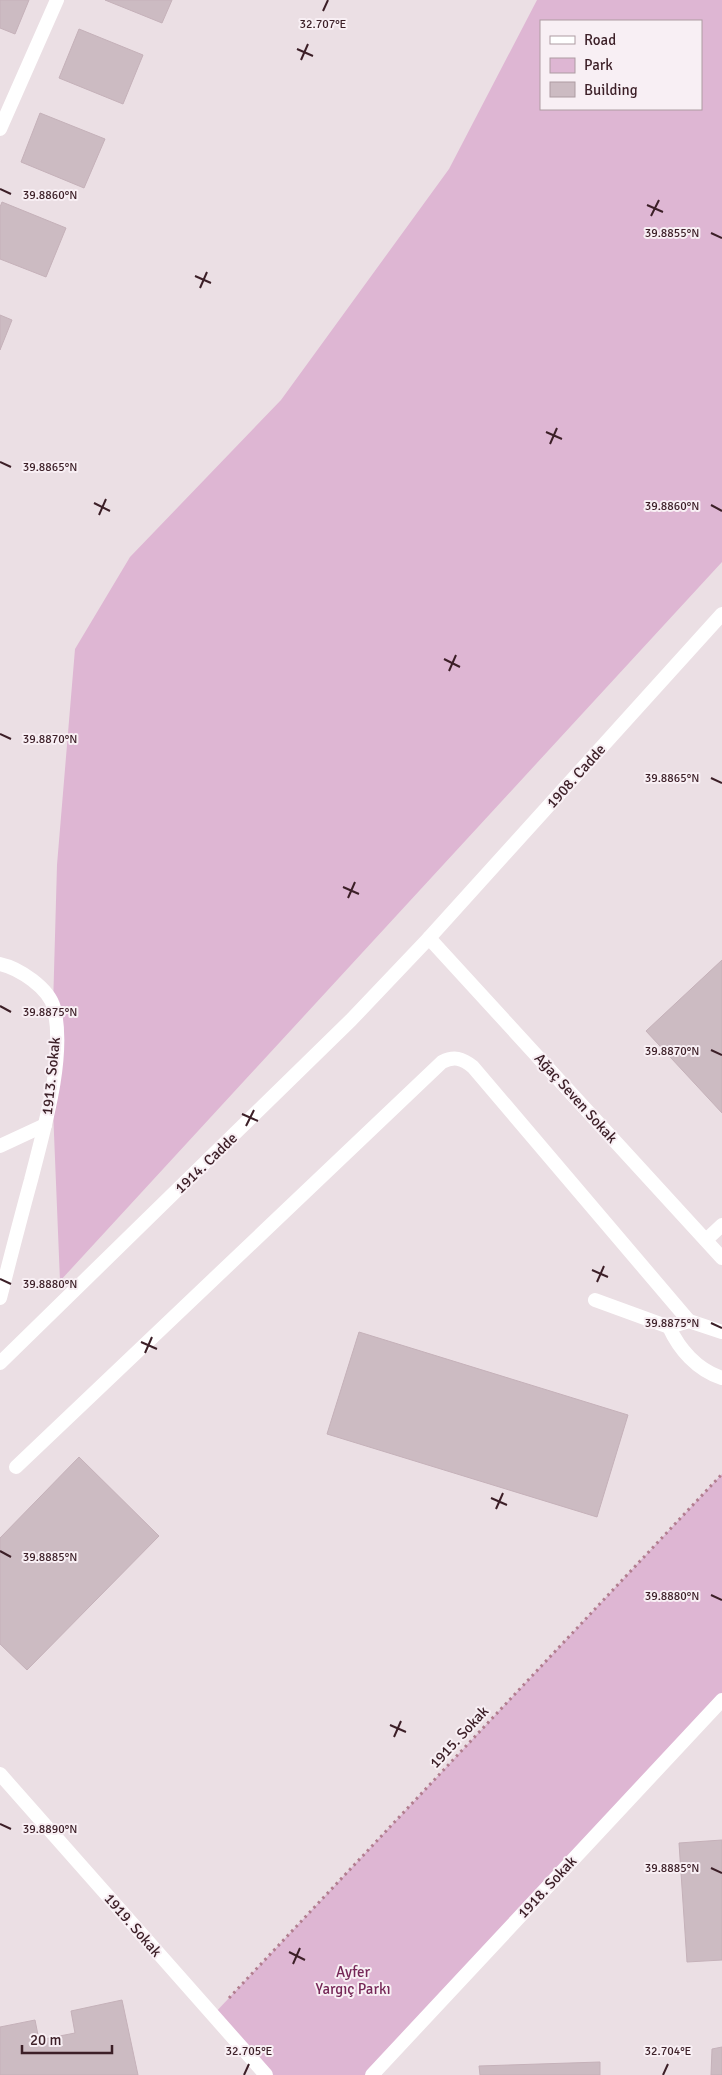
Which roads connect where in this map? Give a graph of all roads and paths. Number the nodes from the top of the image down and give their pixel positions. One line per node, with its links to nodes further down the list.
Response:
1 (58, 0): 2 (street)
2 (0, 129)
3 (722, 614): 4 (street, 1908. Cadde)
4 (429, 938): 9 (street, Ağaç Seven Sokak); 16 (street, 1914. Cadde)
5 (0, 964): 6 (street, 1913. Sokak)
6 (45, 1125): 7 (street, 1913. Sokak); 11 (street, 1913. Sokak)
7 (0, 1146)
8 (722, 1225): 9 (street)
9 (706, 1240): 10 (street, Ağaç Seven Sokak)
10 (722, 1258)
11 (0, 1298)
12 (595, 1300): 14 (street)
13 (689, 1321): 14 (street); 15 (street); 18 (street)
14 (668, 1327): 17 (street)
15 (722, 1332)
16 (0, 1363)
17 (722, 1378)
18 (16, 1467)
19 (722, 1474): 22 (path, 1915. Sokak)
20 (722, 1700): 24 (street, 1918. Sokak)
21 (0, 1774): 22 (street, 1919. Sokak)
22 (213, 2015): 23 (street, 1919. Sokak)
23 (266, 2075)
24 (372, 2075)

